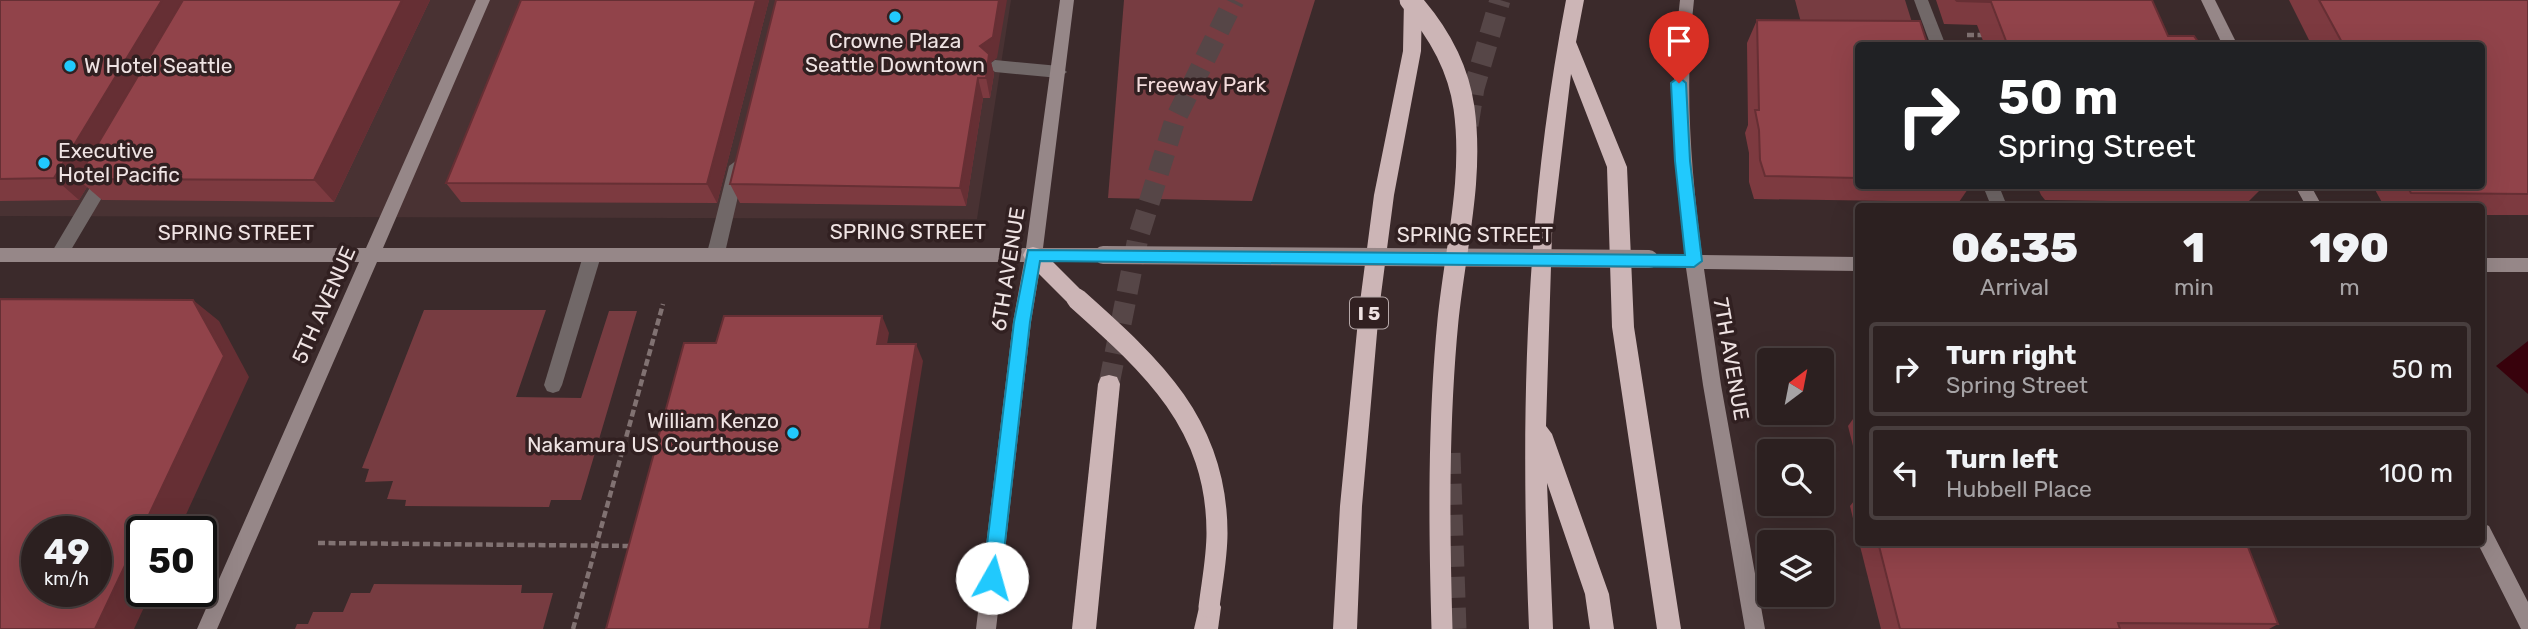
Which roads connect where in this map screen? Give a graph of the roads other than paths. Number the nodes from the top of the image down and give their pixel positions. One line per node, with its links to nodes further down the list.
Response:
1 (483, 0): 18 (street, 5TH AVENUE)
2 (1067, 0): 12 (street, 6TH AVENUE)
3 (1412, 0): 34 (highway, I 5); 35 (highway, bridge)
4 (1576, 0): 8 (highway)
5 (1687, 0): 21 (street, 7TH AVENUE)
6 (1922, 0): 9 (lane)
7 (2208, 0): 10 (street)
8 (1567, 41): 27 (highway); 38 (highway)
9 (1938, 42)
10 (2229, 42)
11 (995, 66): 12 (lane)
12 (1059, 72): 15 (street, 6TH AVENUE)
13 (743, 145): 20 (lane)
14 (113, 162): 17 (lane)
15 (1033, 254): 20 (street, SPRING STREET); 21 (street, SPRING STREET, bridge); 29 (highway, bridge); 32 (street, 6TH AVENUE)
16 (0, 255): 17 (street, SPRING STREET)
17 (59, 255): 18 (street, SPRING STREET)
18 (371, 256): 19 (street, SPRING STREET); 31 (street, 5TH AVENUE)
19 (592, 256): 20 (street, SPRING STREET); 26 (lane)
20 (715, 257)
21 (1694, 261): 22 (street, SPRING STREET); 39 (street, 7TH AVENUE)
22 (1855, 264)
23 (2485, 265): 24 (street)
24 (2528, 265)
25 (1109, 384): 33 (highway)
26 (553, 385)
27 (1535, 417): 36 (highway); 37 (highway)
28 (2485, 538): 30 (street)
29 (1208, 618)
30 (2528, 622)
31 (207, 629)
32 (986, 629)
33 (1084, 629)
34 (1345, 629)
35 (1441, 629)
36 (1541, 629)
37 (1602, 629)
38 (1669, 629)
39 (1755, 629)

